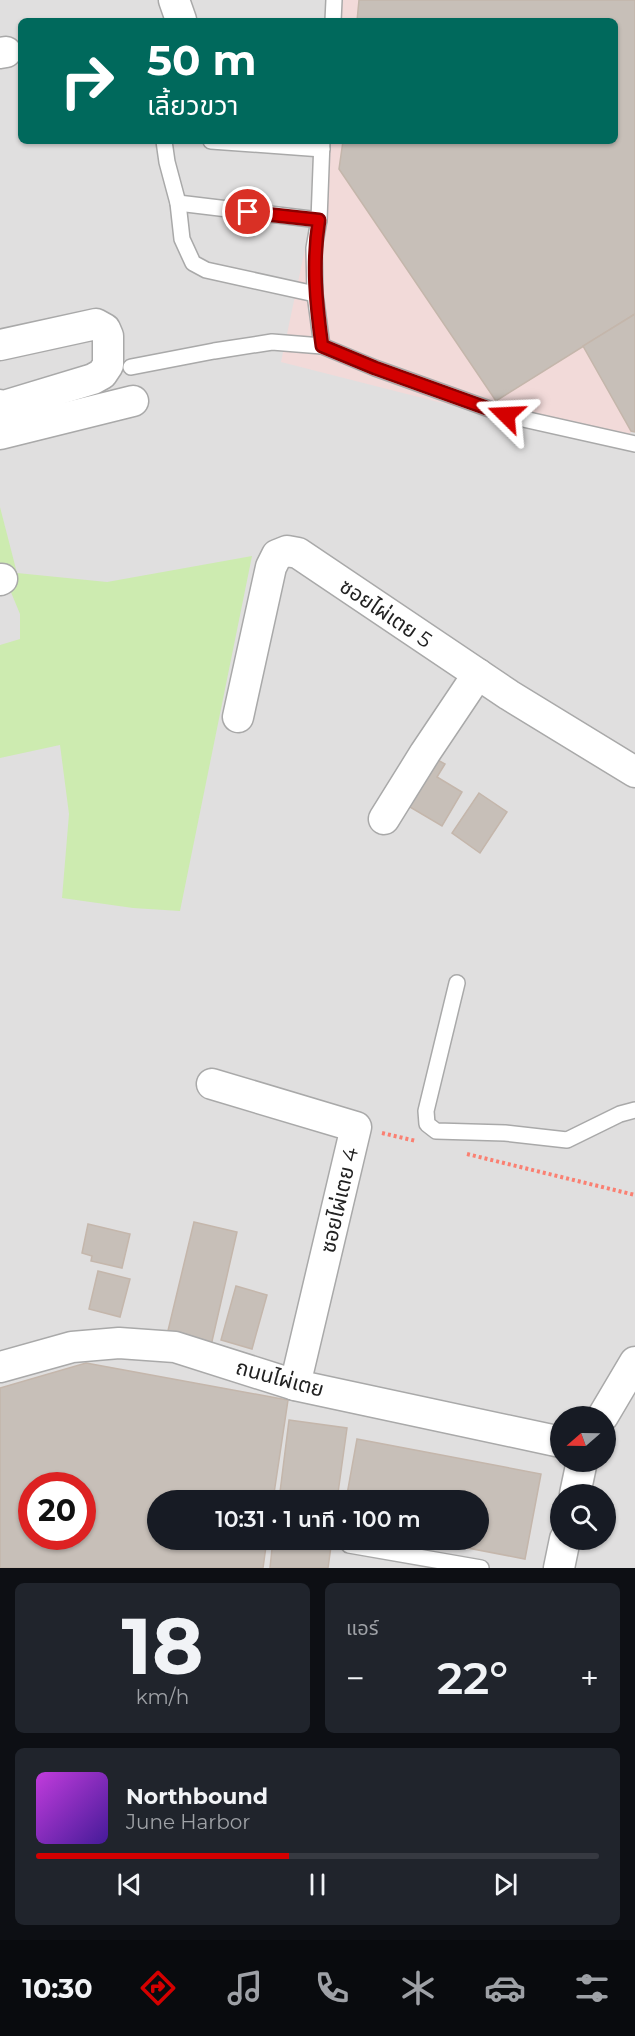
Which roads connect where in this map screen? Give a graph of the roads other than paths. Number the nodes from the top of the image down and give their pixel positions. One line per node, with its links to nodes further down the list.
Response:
1 (334, 0): 2 (lane)
2 (333, 18)
3 (164, 144): 6 (lane)
4 (294, 144): 5 (lane)
5 (322, 145): 7 (lane)
6 (178, 203): 7 (lane); 8 (lane)
7 (319, 220): 8 (lane)
8 (315, 294): 10 (lane)
9 (0, 345): 13 (street)
10 (322, 346): 11 (lane); 15 (lane)
11 (131, 367)
12 (134, 401): 14 (street)
13 (0, 405)
14 (0, 434)
15 (635, 444)
16 (478, 674): 17 (street, ซอยไผ่เตย 5); 18 (street, ซอยไผ่เตย 5); 19 (street)
17 (238, 717)
18 (635, 772)
19 (384, 819)
20 (457, 983): 22 (lane)
21 (212, 1084): 25 (street, ซอยไผ่เตย 4)
22 (635, 1110)
23 (0, 1367): 25 (street, ถนนไผ่เตย)
24 (633, 1370): 26 (street)
25 (296, 1385): 27 (street, ถนนไผ่เตย)
26 (610, 1406)
27 (550, 1440)
28 (378, 1550): 30 (lane)
29 (563, 1550): 31 (street)
30 (481, 1568)
31 (559, 1568)

